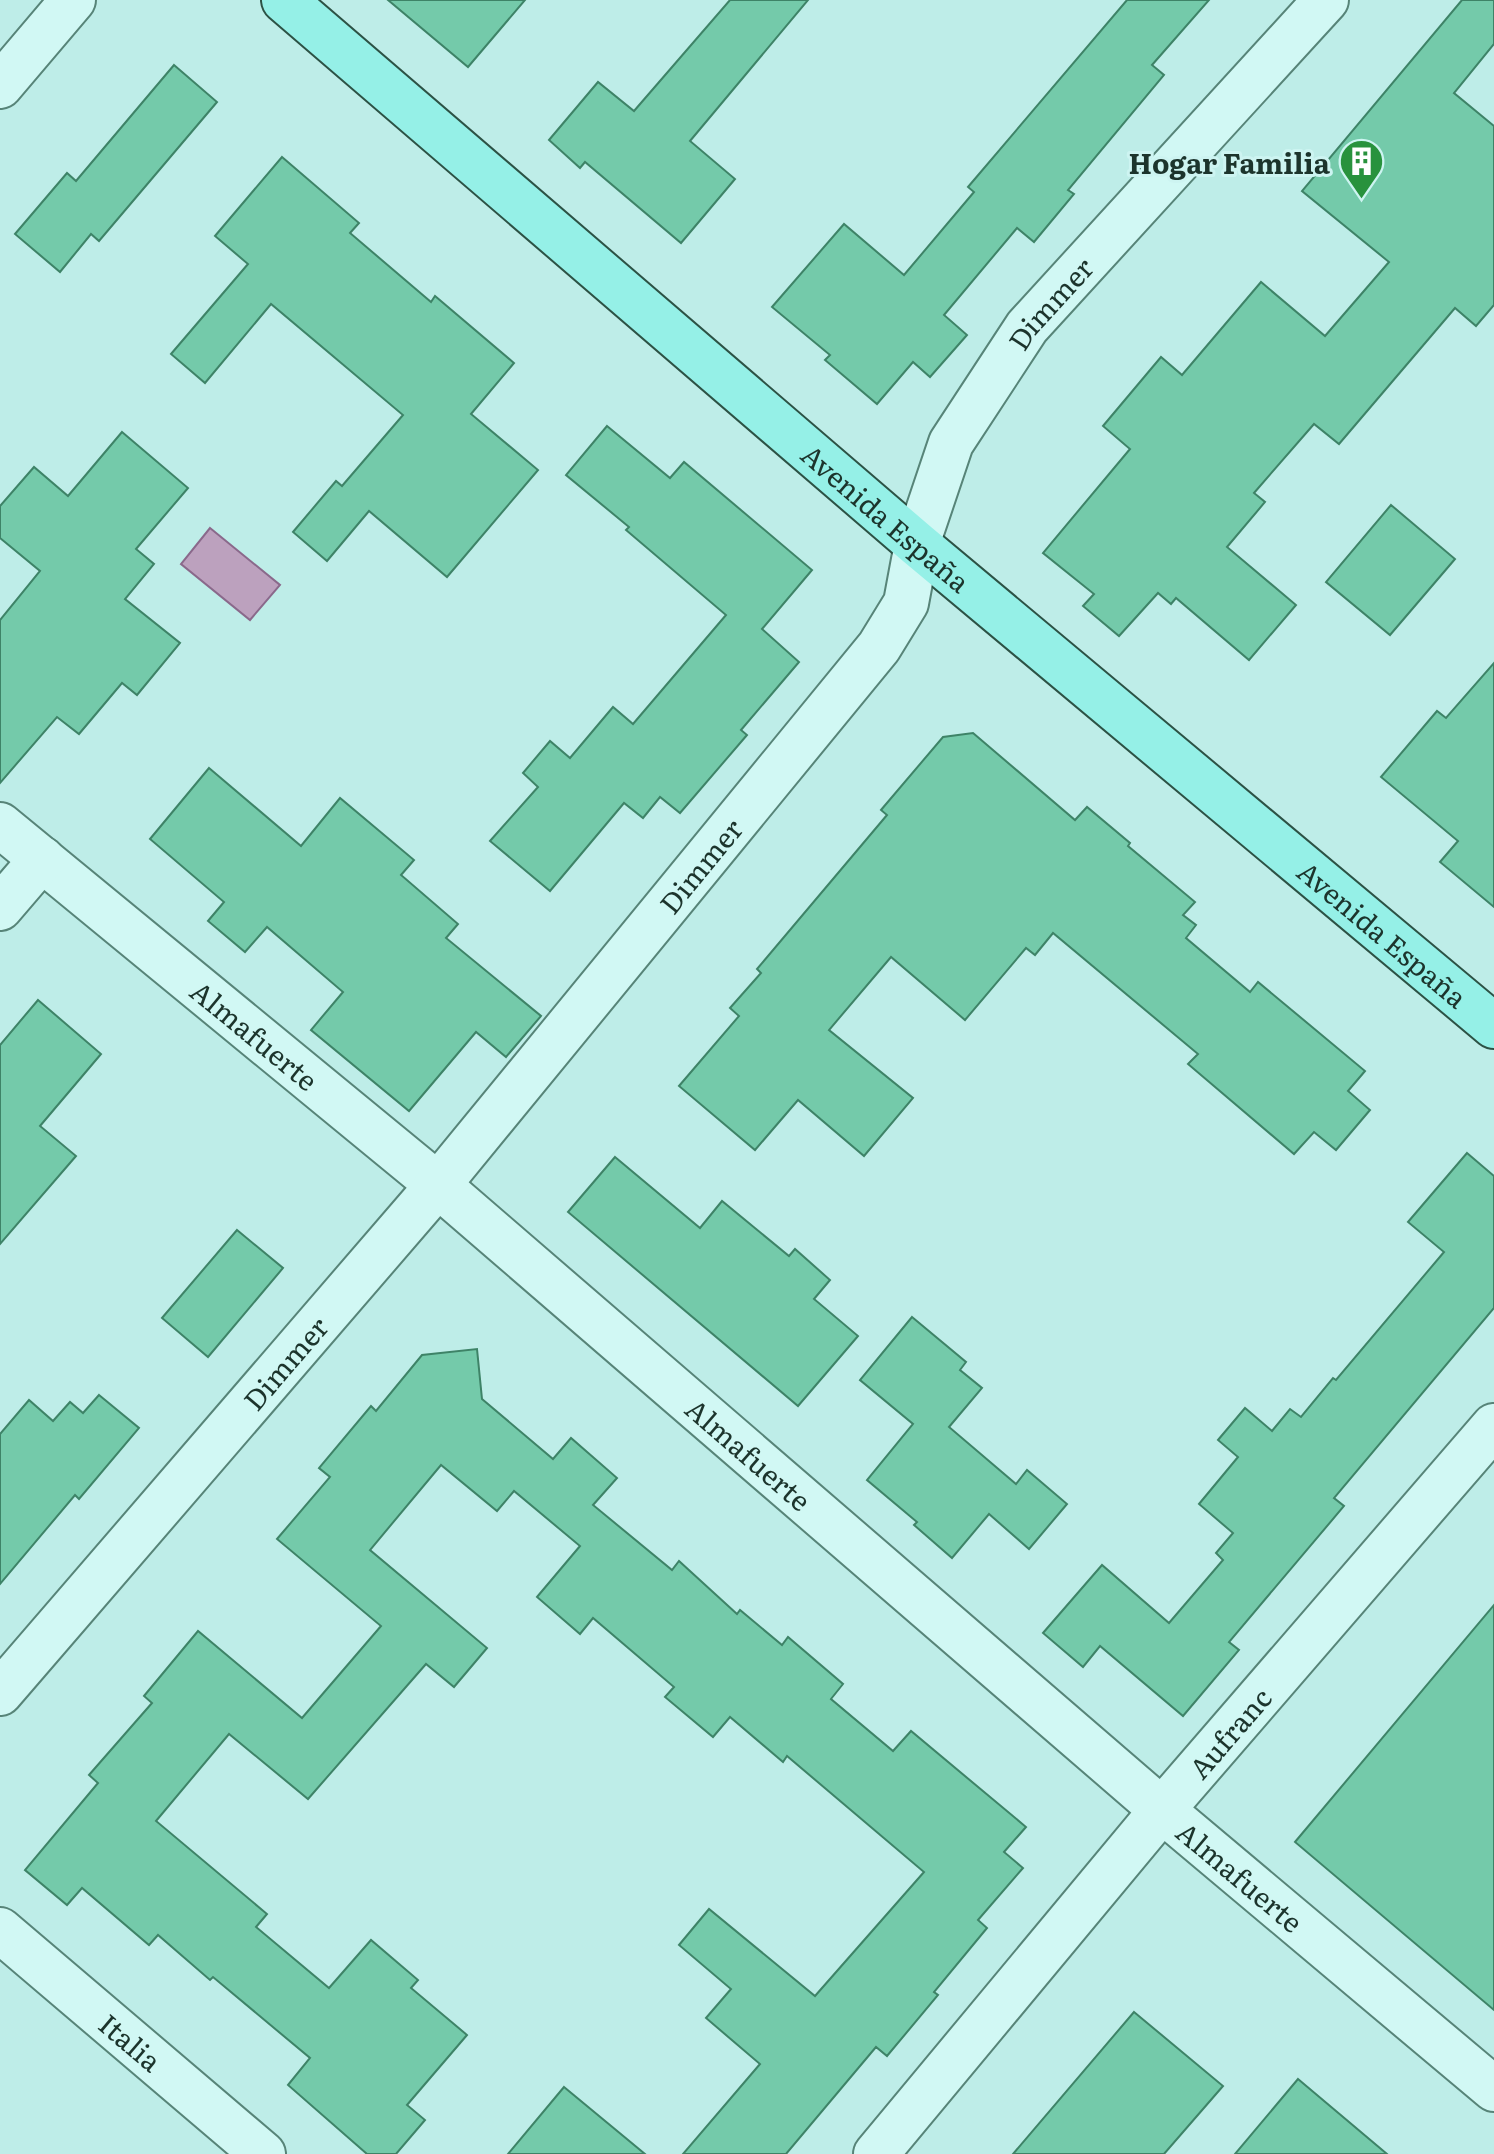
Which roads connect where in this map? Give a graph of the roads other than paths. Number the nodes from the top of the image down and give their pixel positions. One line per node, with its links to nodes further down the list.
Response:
1 (73, 0): 4 (street)
2 (284, 0): 5 (main road, Avenida España)
3 (1326, 0): 5 (street, Dimmer)
4 (0, 86)
5 (917, 544): 9 (main road, Avenida España); 10 (street, Dimmer)
6 (0, 825): 7 (street, Almafuerte)
7 (42, 859): 8 (street); 10 (street, Almafuerte)
8 (0, 908)
9 (1494, 1026)
10 (438, 1185): 12 (street, Dimmer); 13 (street, Almafuerte)
11 (1494, 1426): 13 (street, Aufranc)
12 (0, 1693)
13 (1162, 1810): 15 (street, Almafuerte); 17 (street, Aufranc)
14 (0, 1930): 16 (street, Italia)
15 (1494, 2089)
16 (263, 2154)
17 (876, 2154)

